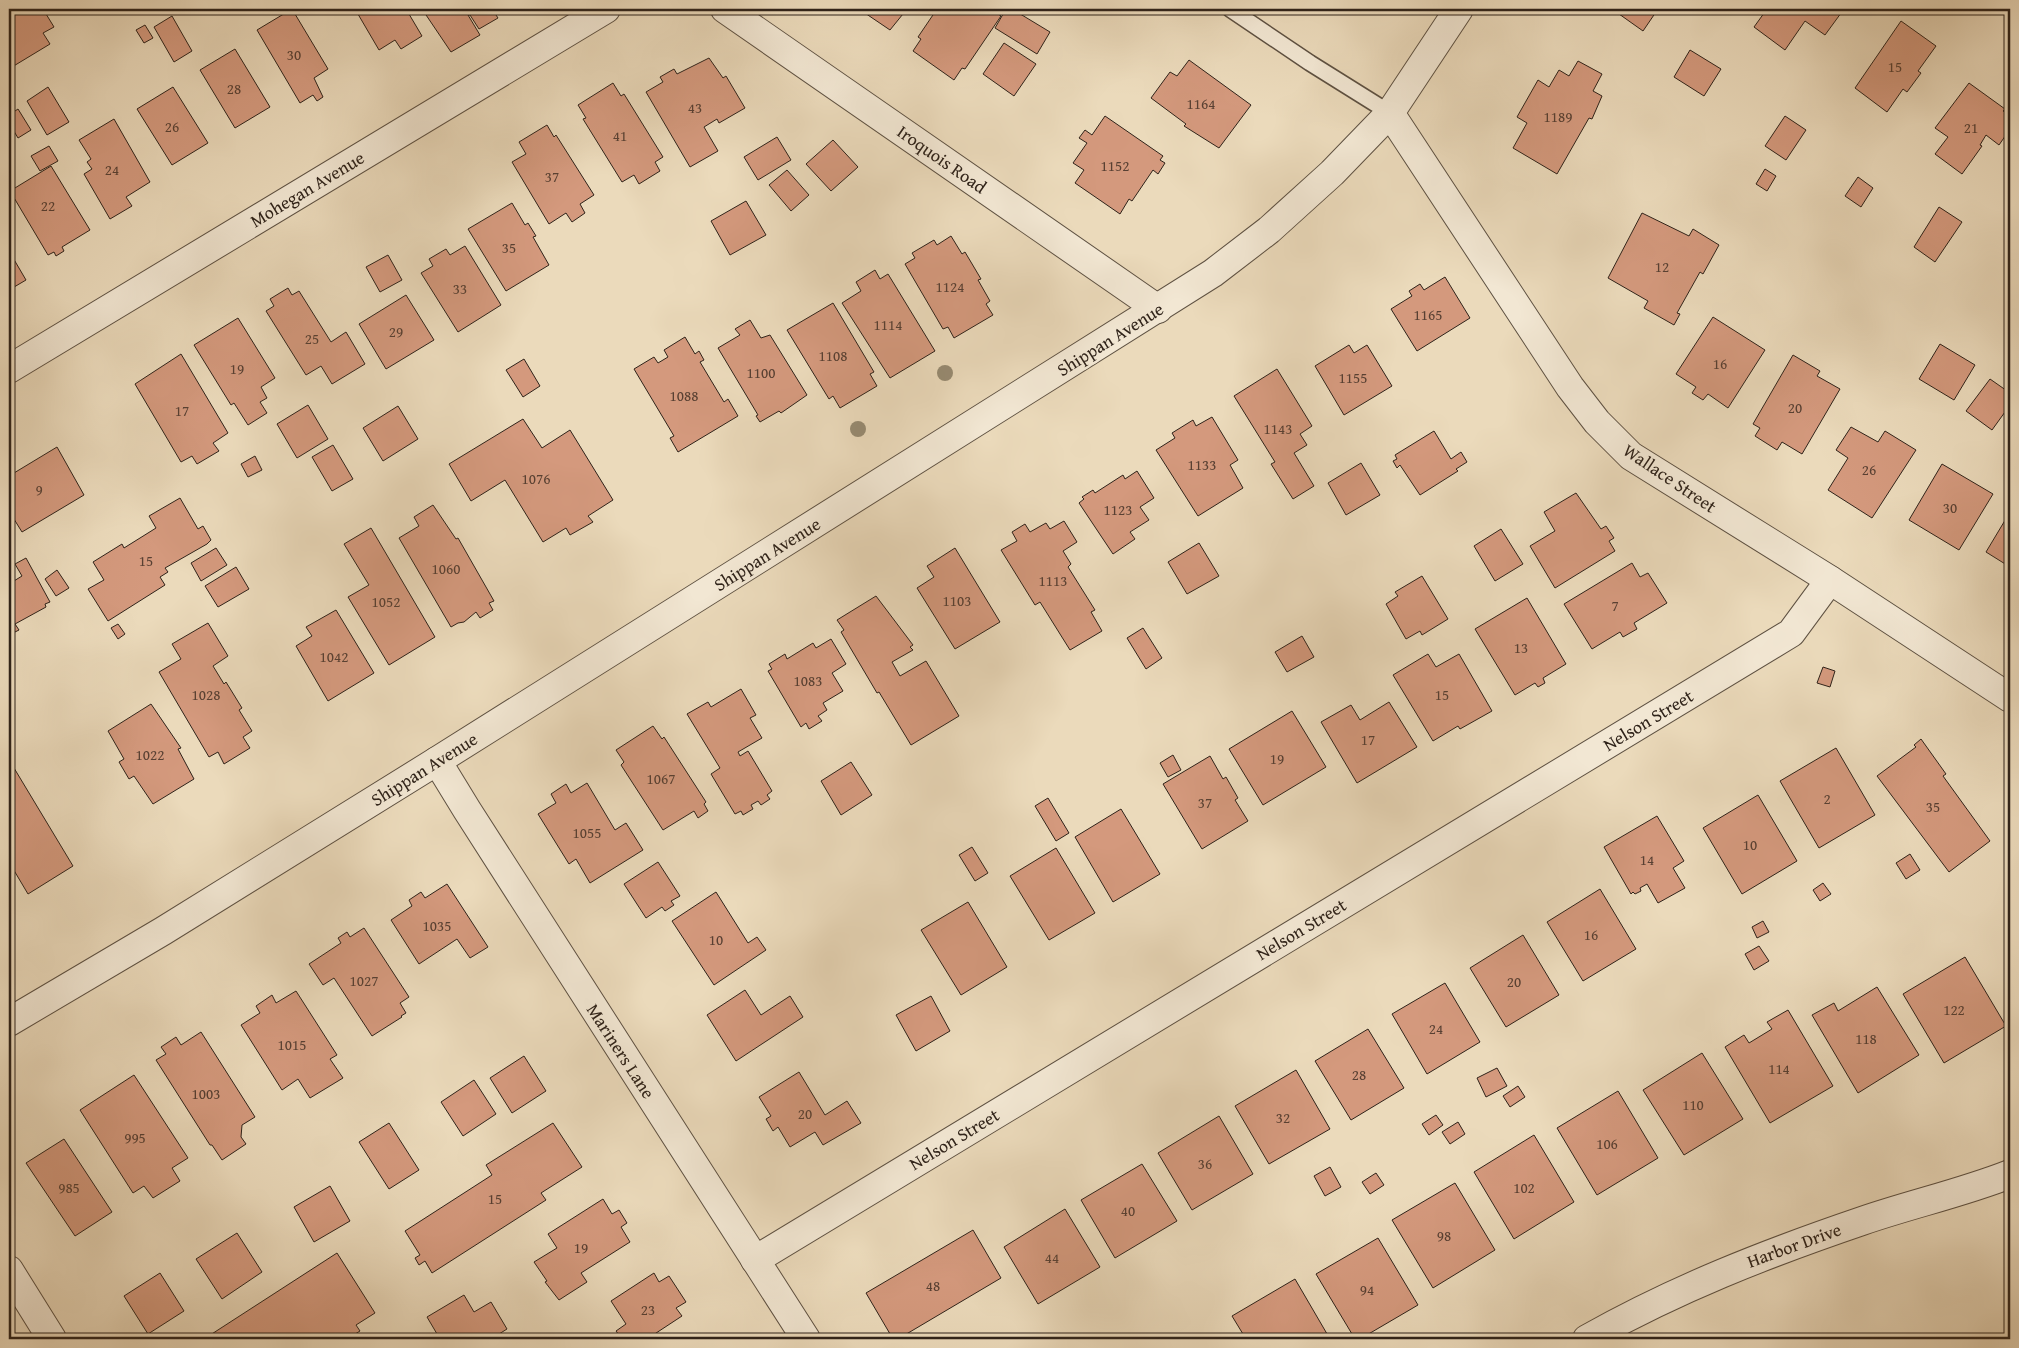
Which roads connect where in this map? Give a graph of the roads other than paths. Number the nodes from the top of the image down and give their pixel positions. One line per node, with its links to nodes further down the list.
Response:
1 (606, 9): 7 (street, Mohegan Avenue)
2 (725, 9): 6 (street, Iroquois Road)
3 (1230, 9): 5 (lane)
4 (1459, 9): 5 (street, Shippan Avenue)
5 (1390, 113): 6 (street, Shippan Avenue); 8 (street, Wallace Street)
6 (1158, 310): 10 (street, Shippan Avenue)
7 (9, 369)
8 (1830, 580): 9 (street, Wallace Street); 13 (street, Nelson Street)
9 (2010, 698)
10 (438, 761): 11 (street, Shippan Avenue); 13 (street, Mariners Lane)
11 (10, 1019)
12 (2010, 1176): 17 (street, Harbor Drive)
13 (755, 1260): 16 (street, Mariners Lane)
14 (9, 1270): 15 (street)
15 (52, 1339)
16 (806, 1339)
17 (1587, 1339)

